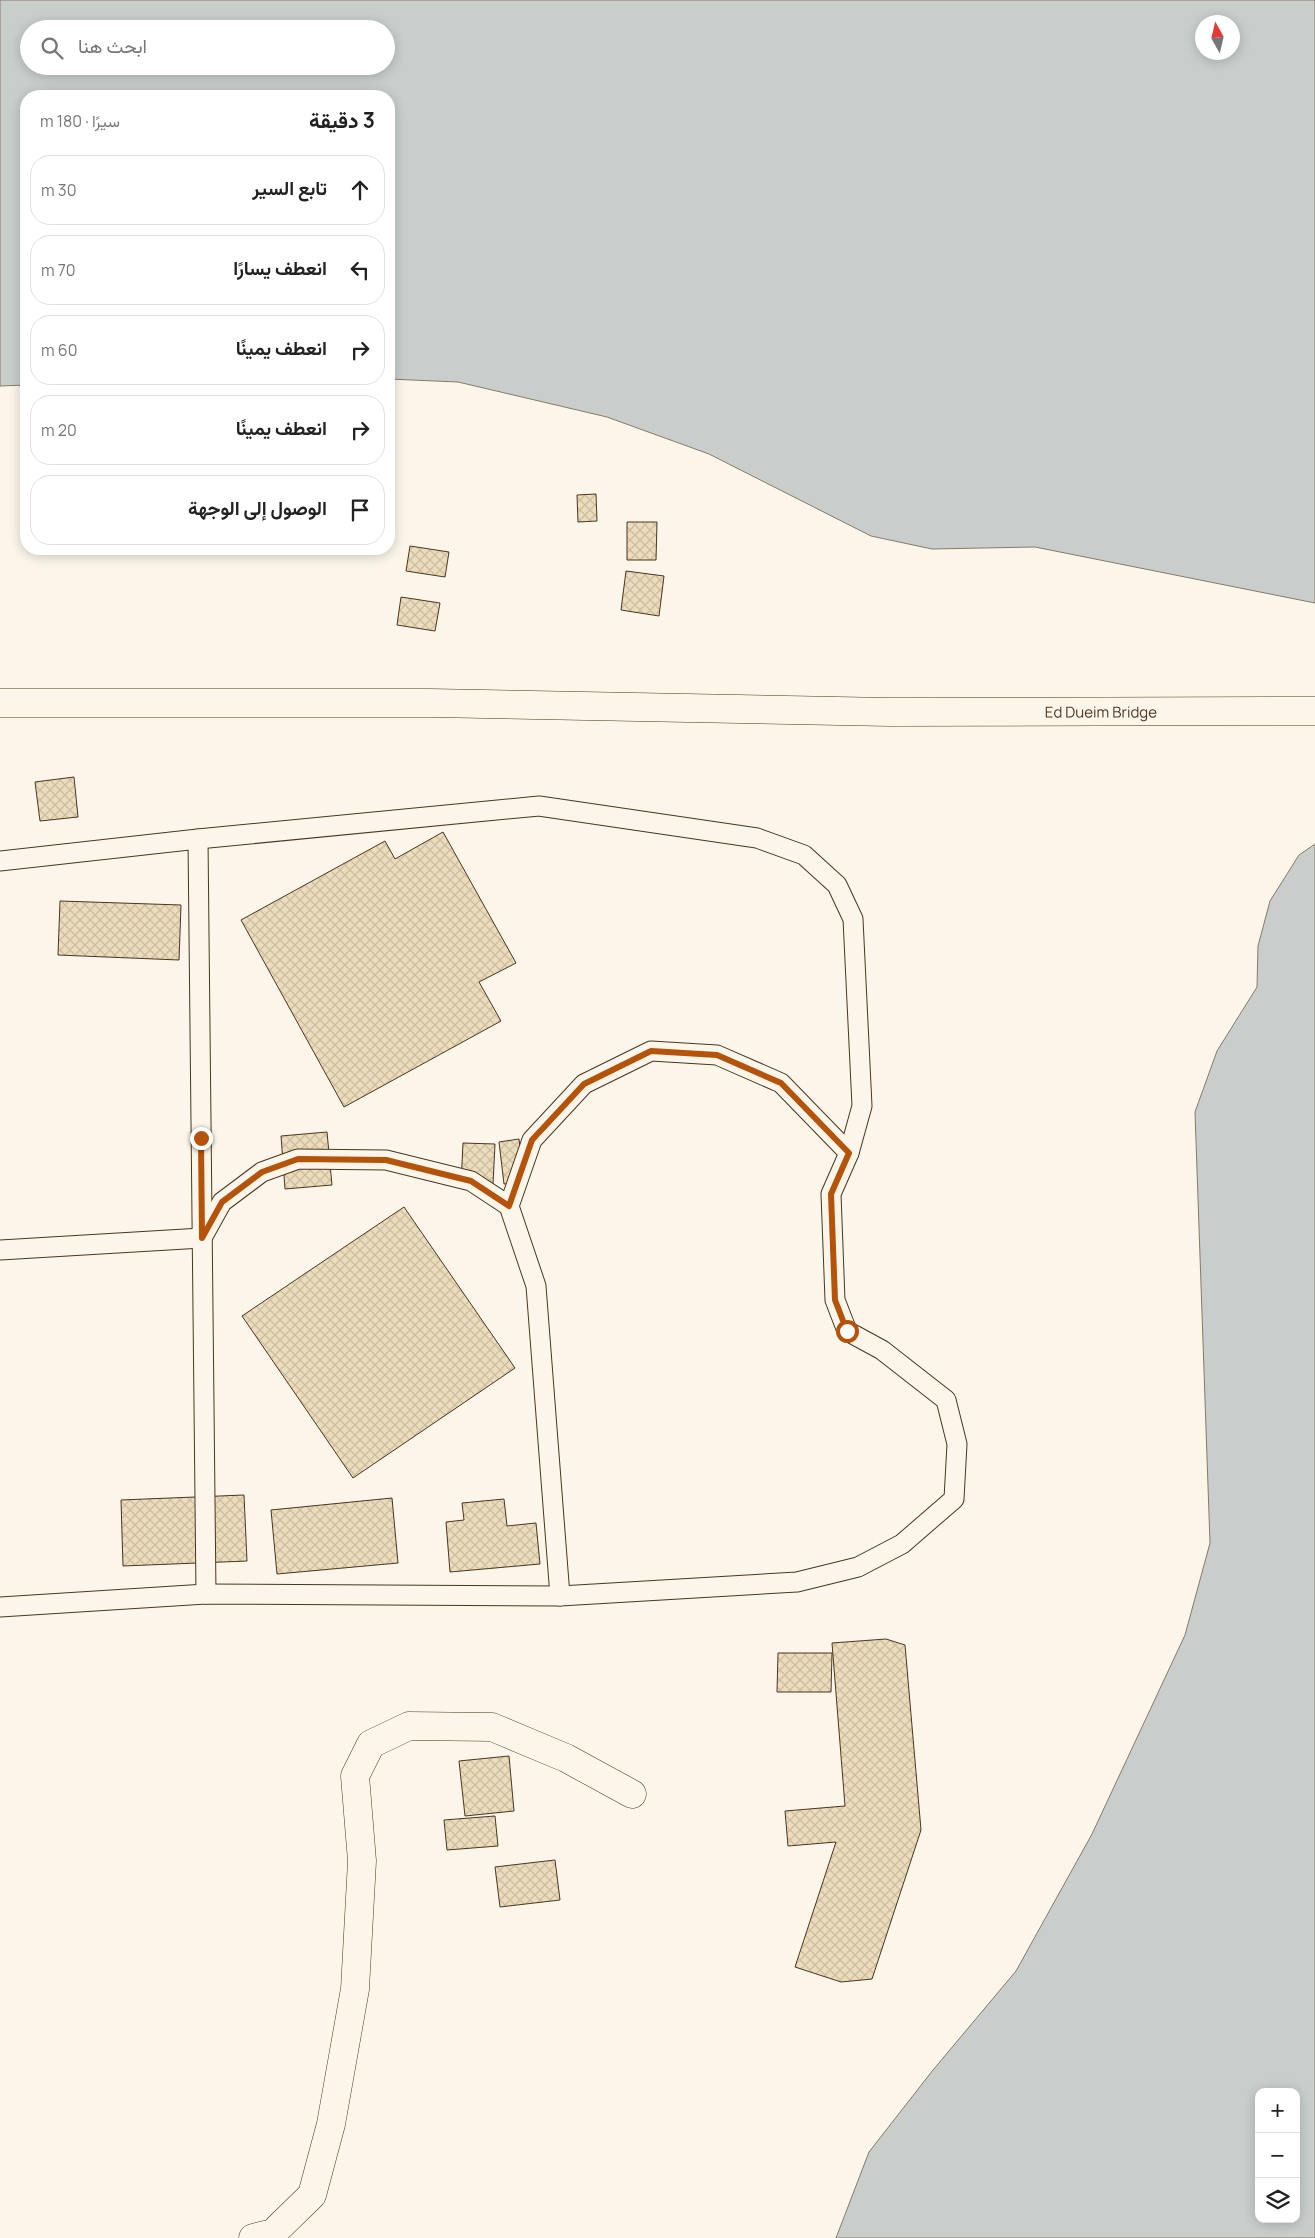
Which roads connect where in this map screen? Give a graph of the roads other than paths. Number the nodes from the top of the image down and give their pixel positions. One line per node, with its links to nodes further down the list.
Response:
1 (0, 703): 2 (main road, Ed Dueim Bridge)
2 (1315, 711)
3 (198, 839): 4 (lane); 5 (lane); 7 (lane)
4 (0, 861)
5 (849, 1153): 6 (lane); 10 (lane)
6 (509, 1206): 7 (lane); 10 (lane)
7 (202, 1238): 8 (lane); 9 (lane)
8 (0, 1250)
9 (206, 1594): 10 (lane); 11 (lane)
10 (560, 1596)
11 (0, 1606)
12 (632, 1794): 13 (main road)
13 (253, 2238)

